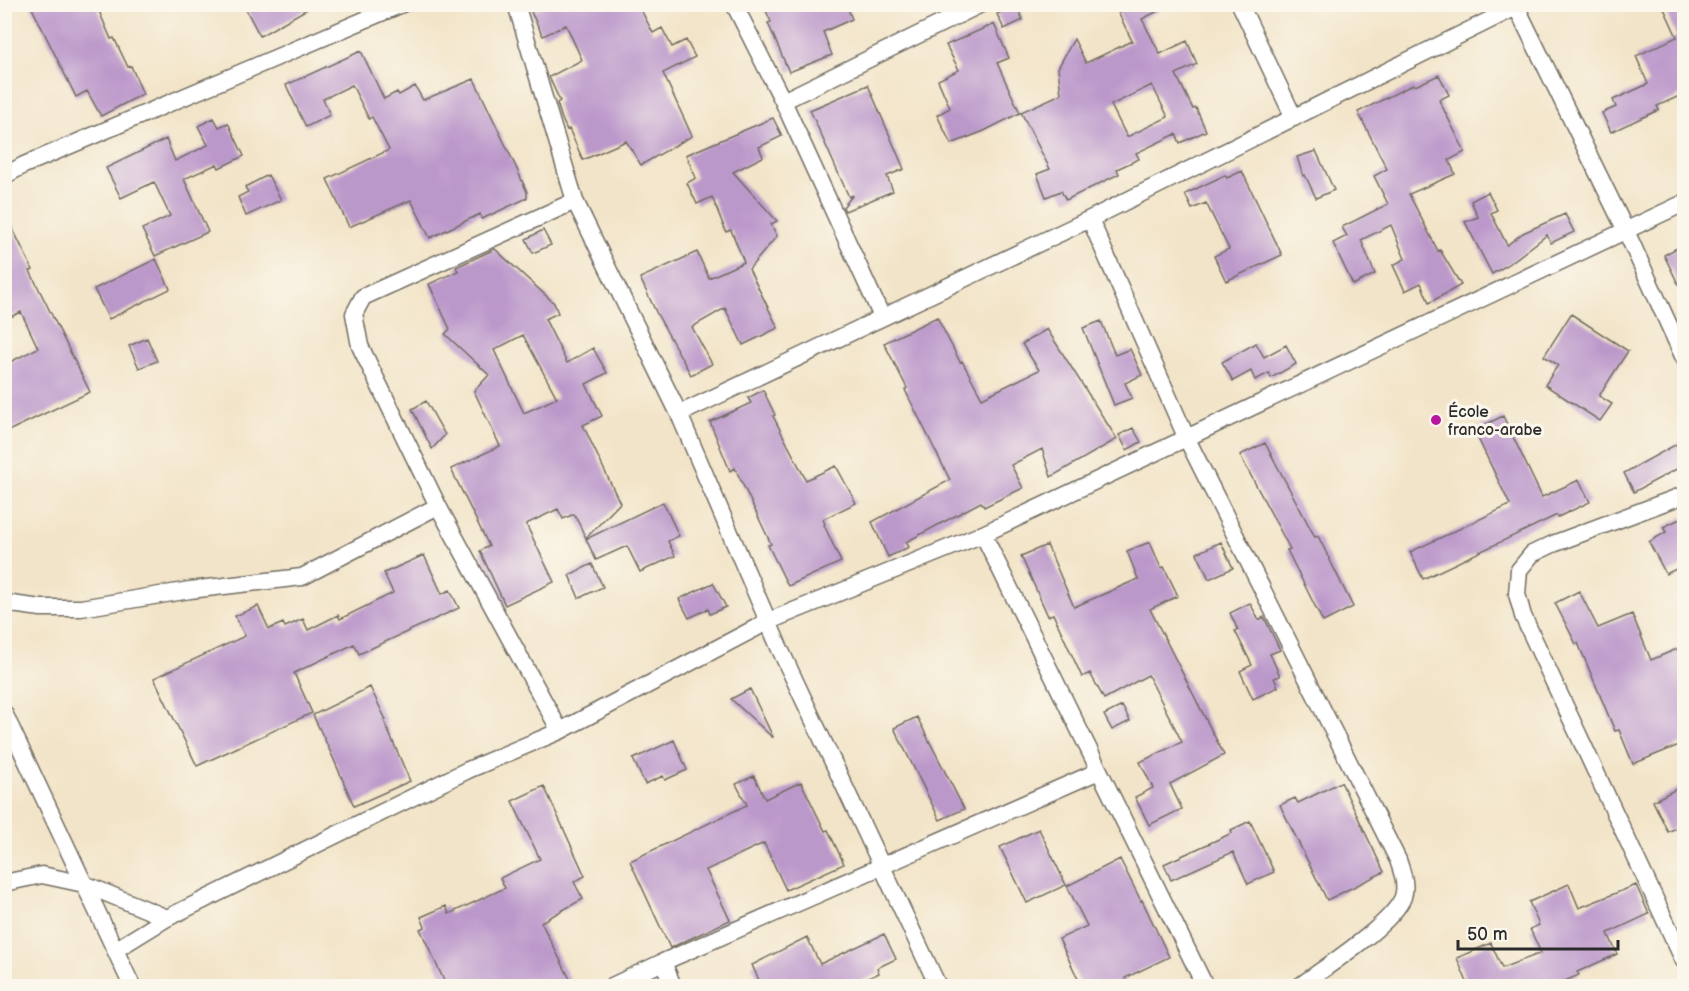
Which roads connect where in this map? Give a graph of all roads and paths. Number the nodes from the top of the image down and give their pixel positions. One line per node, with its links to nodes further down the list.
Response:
1 (402, 4): 9 (street)
2 (516, 4): 10 (street)
3 (734, 4): 7 (street)
4 (981, 4): 7 (street)
5 (1240, 4): 8 (street)
6 (1516, 6): 8 (street); 13 (street)
7 (783, 101): 14 (street)
8 (1294, 118): 12 (street)
9 (4, 176)
10 (575, 201): 16 (street); 19 (street)
11 (1684, 203): 13 (street)
12 (1090, 219): 14 (street); 17 (street)
13 (1626, 231): 15 (street); 17 (street)
14 (882, 317): 16 (street)
15 (1684, 358)
16 (679, 414): 22 (street)
17 (1187, 439): 20 (street); 38 (street)
18 (1684, 495): 31 (street)
19 (438, 506): 21 (street); 24 (street)
20 (983, 534): 22 (street); 25 (street)
21 (4, 603)
22 (769, 621): 24 (street); 26 (street)
23 (4, 713): 28 (street)
24 (560, 731): 29 (street)
25 (1099, 771): 26 (street); 37 (street)
26 (881, 866): 32 (street); 33 (street)
27 (4, 883): 28 (street)
28 (84, 884): 29 (street); 30 (street)
29 (167, 918): 30 (street)
30 (115, 950): 34 (street)
31 (1684, 961)
32 (663, 962): 35 (street); 36 (street)
33 (933, 983)
34 (132, 987)
35 (612, 987)
36 (673, 987)
37 (1205, 987)
38 (1300, 987)

